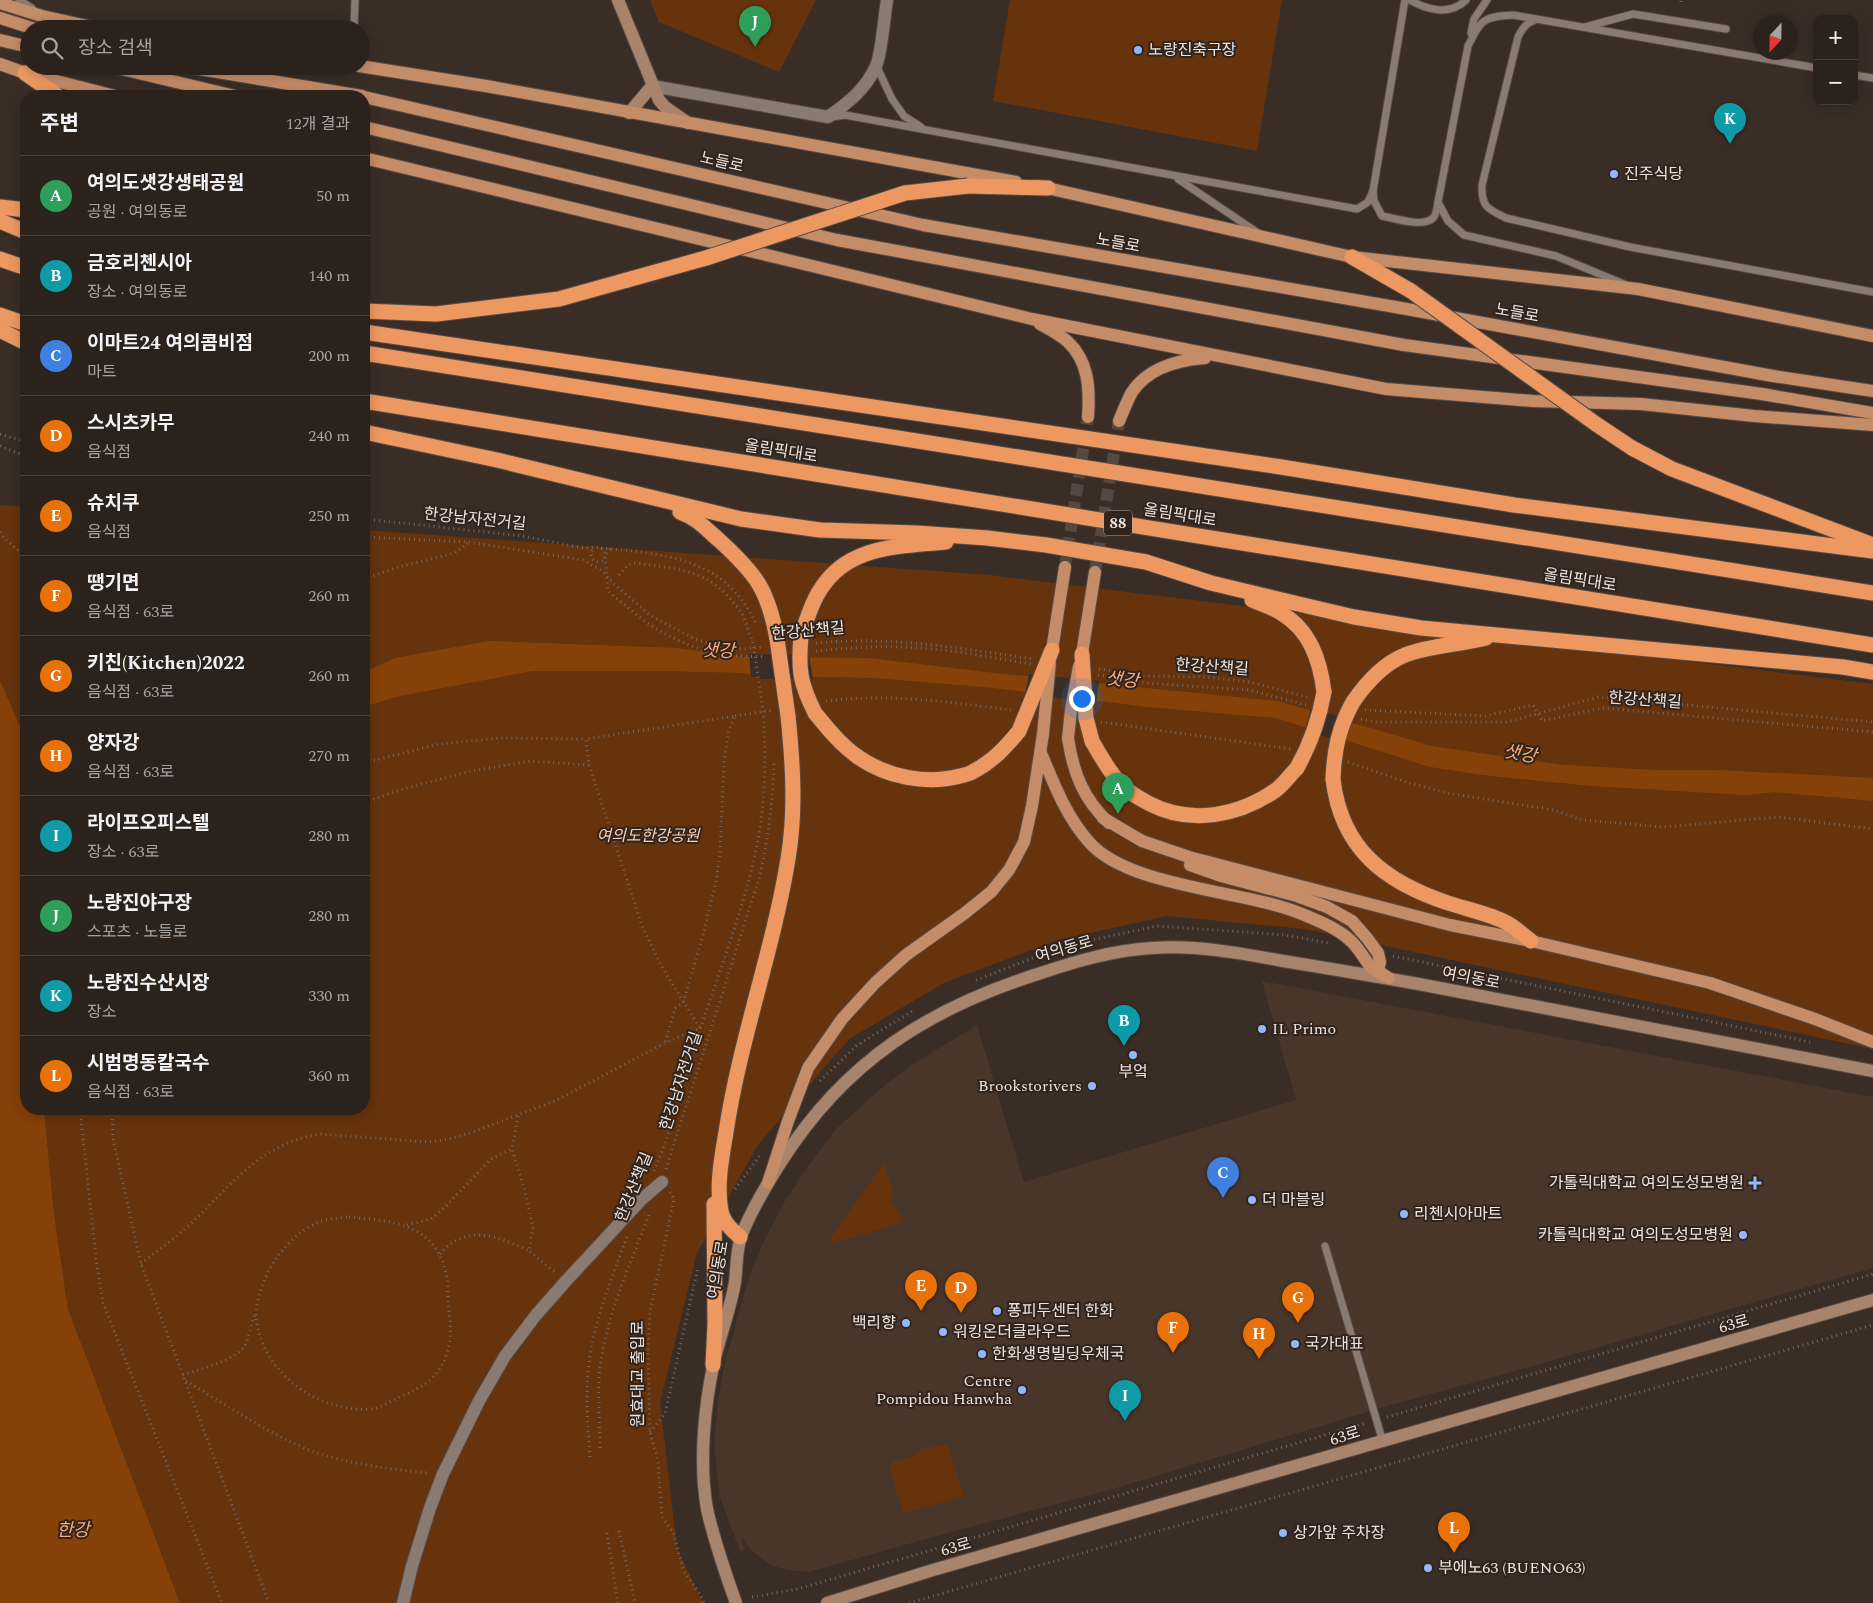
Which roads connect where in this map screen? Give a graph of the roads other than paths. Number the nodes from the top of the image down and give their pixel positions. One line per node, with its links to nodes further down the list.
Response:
1 (19, 0): 10 (lane)
2 (355, 0): 13 (lane)
3 (618, 0): 32 (main road)
4 (887, 0): 22 (street)
5 (1405, 0): 46 (lane)
6 (1410, 0): 7 (lane)
7 (1466, 0)
8 (1487, 0): 20 (lane)
9 (0, 3): 10 (main road)
10 (42, 16): 12 (main road)
11 (0, 18): 15 (main road)
12 (60, 20)
13 (354, 20)
14 (1538, 20): 16 (lane); 20 (lane); 57 (lane)
15 (20, 24)
16 (1583, 28): 17 (lane); 23 (lane)
17 (1726, 29)
18 (0, 40): 19 (main road)
19 (20, 45)
20 (1468, 46): 47 (lane)
21 (0, 64): 25 (main road)
22 (876, 65): 39 (street); 42 (lane)
23 (1813, 67)
24 (370, 68): 38 (main road)
25 (20, 71)
26 (28, 75): 33 (highway)
27 (33, 75): 34 (main road)
28 (147, 75): 35 (main road)
29 (236, 75): 36 (main road, 노들로)
30 (1858, 76): 31 (lane)
31 (1873, 78)
32 (652, 86): 38 (main road); 39 (street); 40 (main road)
33 (49, 90)
34 (92, 90)
35 (210, 90)
36 (327, 90)
37 (370, 98): 68 (main road, 노들로)
38 (629, 113): 40 (main road)
39 (828, 117): 42 (lane)
40 (688, 123): 45 (main road)
41 (370, 128): 70 (main road)
42 (924, 129): 44 (lane)
43 (370, 159): 60 (main road)
44 (1174, 176): 46 (lane); 52 (lane)
45 (1048, 188): 52 (main road); 58 (highway, bridge)
46 (1373, 191): 47 (lane)
47 (1438, 202): 56 (lane)
48 (0, 207): 49 (highway)
49 (20, 209)
50 (0, 221): 51 (highway)
51 (20, 229)
52 (1267, 239): 53 (main road)
53 (1352, 257): 56 (main road); 77 (highway, bridge)
54 (0, 259): 55 (highway)
55 (20, 266)
56 (1638, 290): 64 (main road)
57 (1873, 292)
58 (370, 311)
59 (0, 315): 61 (highway)
60 (1032, 319): 67 (main road); 71 (main road)
61 (20, 322)
62 (0, 330): 65 (highway)
63 (370, 333): 78 (highway)
64 (1873, 336)
65 (20, 340)
66 (370, 354): 82 (highway, 올림픽대로)
67 (1222, 357): 72 (main road); 73 (main road)
68 (1873, 391)
69 (370, 402): 84 (highway, 올림픽대로 / 88)
70 (1873, 413)
71 (1088, 417)
72 (1119, 421)
73 (1873, 425)
74 (370, 433): 75 (highway)
75 (636, 494): 76 (highway); 94 (highway, bridge)
76 (987, 538): 81 (highway); 85 (highway, bridge)
77 (1873, 545)
78 (1873, 551)
79 (1065, 567): 85 (main road)
80 (1095, 572): 86 (main road)
81 (1212, 583): 83 (highway); 86 (highway, bridge)
82 (1873, 593)
83 (1499, 635): 87 (highway); 90 (highway, bridge)
84 (1873, 644)
85 (1052, 650): 88 (main road, bridge)
86 (1082, 654): 89 (main road, bridge)
87 (1873, 672)
88 (1040, 751): 91 (main road); 96 (main road)
89 (1103, 818): 90 (main road); 91 (main road)
90 (1531, 941): 92 (main road)
91 (1389, 978): 93 (main road, 여의동로); 96 (main road, 여의동로)
92 (1873, 1042)
93 (1873, 1072)
94 (731, 1097): 97 (highway); 100 (highway)
95 (657, 1178): 102 (street)
96 (768, 1183): 97 (main road, 여의동로)
97 (740, 1237): 100 (main road, 여의동로)
98 (1325, 1246): 101 (lane)
99 (1873, 1300): 101 (main road, 63로)
100 (713, 1365): 103 (main road, 여의동로)
101 (1383, 1442): 104 (main road, 63로)
102 (403, 1603)
103 (736, 1603)
104 (826, 1603)

